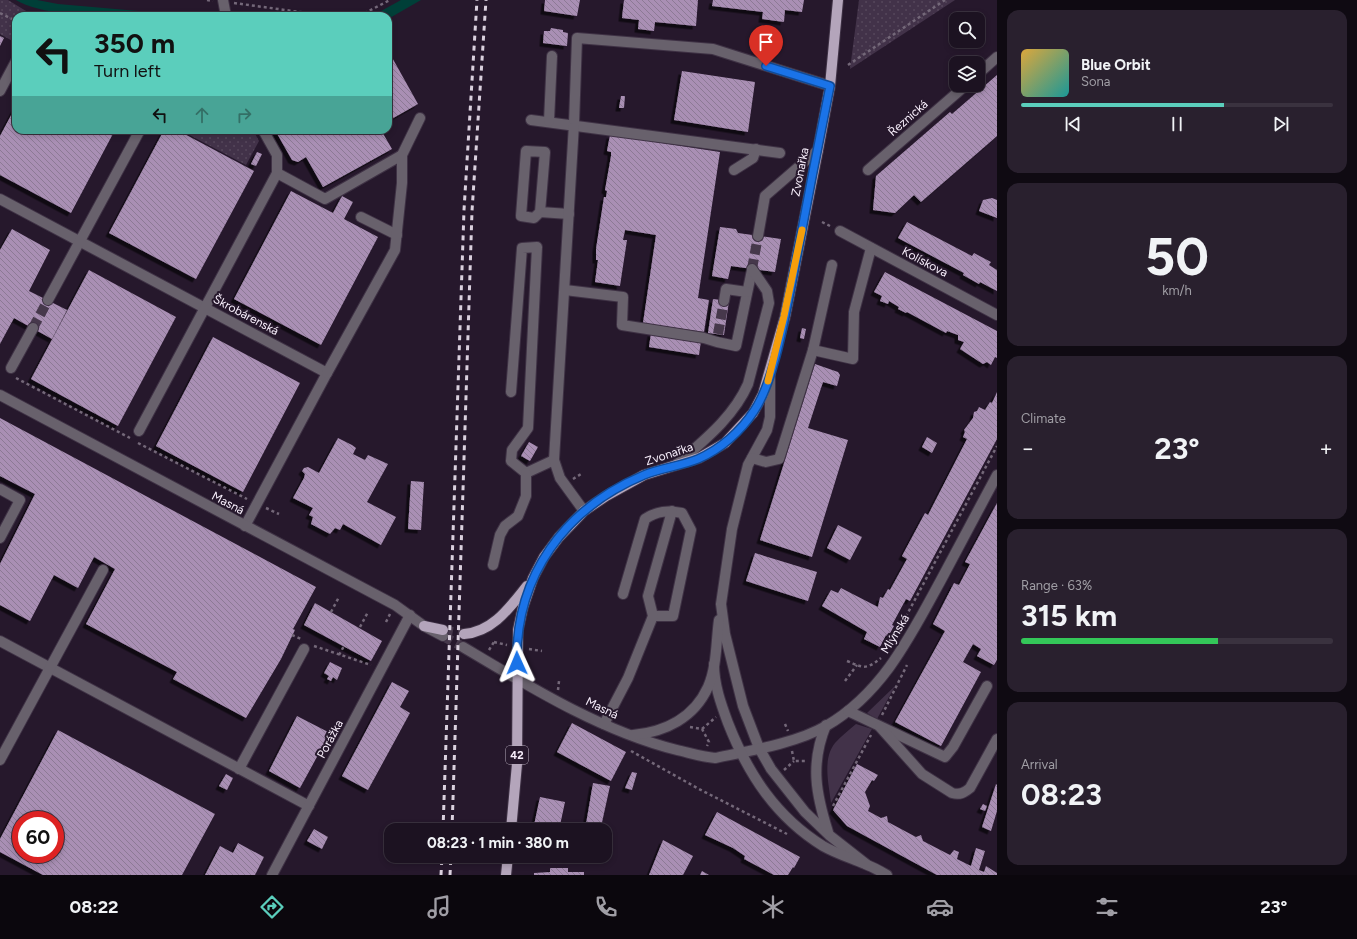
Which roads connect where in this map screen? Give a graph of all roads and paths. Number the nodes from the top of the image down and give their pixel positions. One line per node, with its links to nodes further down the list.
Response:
1 (390, 0): 7 (path)
2 (838, 0): 15 (main road, Zvonařka / 42)
3 (945, 0): 12 (path)
4 (223, 1): 5 (street); 6 (path)
5 (225, 12)
6 (301, 12)
7 (367, 12)
8 (0, 13): 9 (path)
9 (12, 19)
10 (552, 56): 20 (street)
11 (997, 58): 14 (street)
12 (848, 65)
13 (12, 68): 16 (street)
14 (985, 68)
15 (830, 86): 21 (street); 25 (main road, Zvonařka / 42)
16 (0, 91)
17 (958, 92): 29 (street, Řeznická)
18 (420, 118): 27 (street)
19 (531, 120): 20 (street)
20 (549, 122): 21 (street)
21 (574, 124): 24 (street); 33 (street)
22 (138, 134): 38 (street)
23 (265, 134): 30 (street)
24 (756, 149): 26 (street); 28 (street)
25 (818, 150): 37 (street); 49 (main road, Zvonařka / 42)
26 (780, 153)
27 (402, 156): 30 (street); 36 (street)
28 (734, 170)
29 (868, 170)
30 (277, 173): 45 (street)
31 (0, 199): 38 (street, Škrobárenská)
32 (540, 212): 32 (street); 33 (street)
33 (569, 214): 41 (street)
34 (361, 217): 36 (street)
35 (840, 231): 39 (street, Kolískova)
36 (397, 234): 51 (street)
37 (758, 236)
38 (80, 242): 43 (street); 45 (street, Škrobárenská)
39 (871, 248): 46 (street, Kolískova); 48 (street)
40 (832, 266): 48 (street)
41 (565, 290): 42 (street); 56 (street)
42 (747, 292): 44 (street); 58 (street)
43 (48, 300)
44 (724, 301)
45 (206, 309): 51 (street, Škrobárenská); 54 (street)
46 (997, 315)
47 (32, 328): 50 (street)
48 (813, 350): 57 (street)
49 (770, 371): 57 (street, Zvonařka); 58 (main road, Zvonařka / 42)
50 (13, 373): 62 (path)
51 (327, 373): 65 (street)
52 (511, 392): 59 (street)
53 (0, 395): 65 (street, Masná)
54 (139, 430)
55 (997, 446): 78 (path)
56 (554, 460): 59 (street); 63 (street)
57 (750, 461): 72 (street, Zvonařka)
58 (676, 465): 63 (main road, Zvonařka / 42)
59 (526, 473): 67 (street)
60 (997, 475): 98 (street, Mlýnská)
61 (0, 489): 66 (street)
62 (242, 496)
63 (584, 511): 69 (main road, Zvonařka / 42)
64 (672, 511): 70 (street); 76 (street); 76 (street)
65 (245, 526): 75 (street, Masná)
66 (0, 538)
67 (493, 565)
68 (103, 570): 94 (street)
69 (533, 578): 81 (main road); 95 (main road, Zvonařka / 42)
70 (623, 594)
71 (339, 597): 73 (path)
72 (721, 604): 90 (street); 106 (street, Zvonařka)
73 (331, 612)
74 (368, 612): 79 (path)
75 (410, 615): 77 (street, Masná); 115 (street, Porážka)
76 (653, 616): 100 (street)
77 (424, 626): 80 (main road)
78 (901, 626)
79 (360, 627)
80 (443, 633)
81 (464, 634)
82 (292, 635): 84 (path)
83 (0, 640): 94 (street)
84 (308, 645): 87 (path); 114 (street)
85 (344, 646): 87 (path)
86 (463, 647): 95 (street, Masná)
87 (339, 655): 91 (path)
88 (883, 656): 92 (path)
89 (847, 661): 92 (path)
90 (714, 664): 99 (street); 109 (street)
91 (371, 665)
92 (857, 665): 96 (path)
93 (907, 665): 102 (path)
94 (51, 668): 110 (street); 114 (street)
95 (518, 679): 100 (street, Masná); 117 (main road, 42)
96 (845, 681)
97 (987, 686): 102 (street)
98 (848, 711): 101 (street, Mlýnská); 102 (street)
99 (678, 722): 103 (street); 105 (path)
100 (604, 724): 103 (street, Masná)
101 (826, 725): 106 (street, Mlýnská); 119 (street)
102 (878, 725): 104 (street); 116 (path)
103 (632, 735): 109 (street, Masná)
104 (997, 739)
105 (709, 742)
106 (759, 748): 109 (street, Masná); 119 (street)
107 (792, 750): 111 (path)
108 (631, 751): 118 (path)
109 (740, 753): 121 (street)
110 (0, 760)
111 (794, 761): 112 (path); 113 (path)
112 (809, 762)
113 (787, 767)
114 (239, 769): 115 (street)
115 (309, 806): 123 (street, Porážka)
116 (831, 810)
117 (512, 823)
118 (788, 835)
119 (829, 835): 121 (street)
120 (507, 863): 124 (main road)
121 (866, 864): 122 (street)
122 (881, 874)
123 (272, 875)
124 (506, 875)

